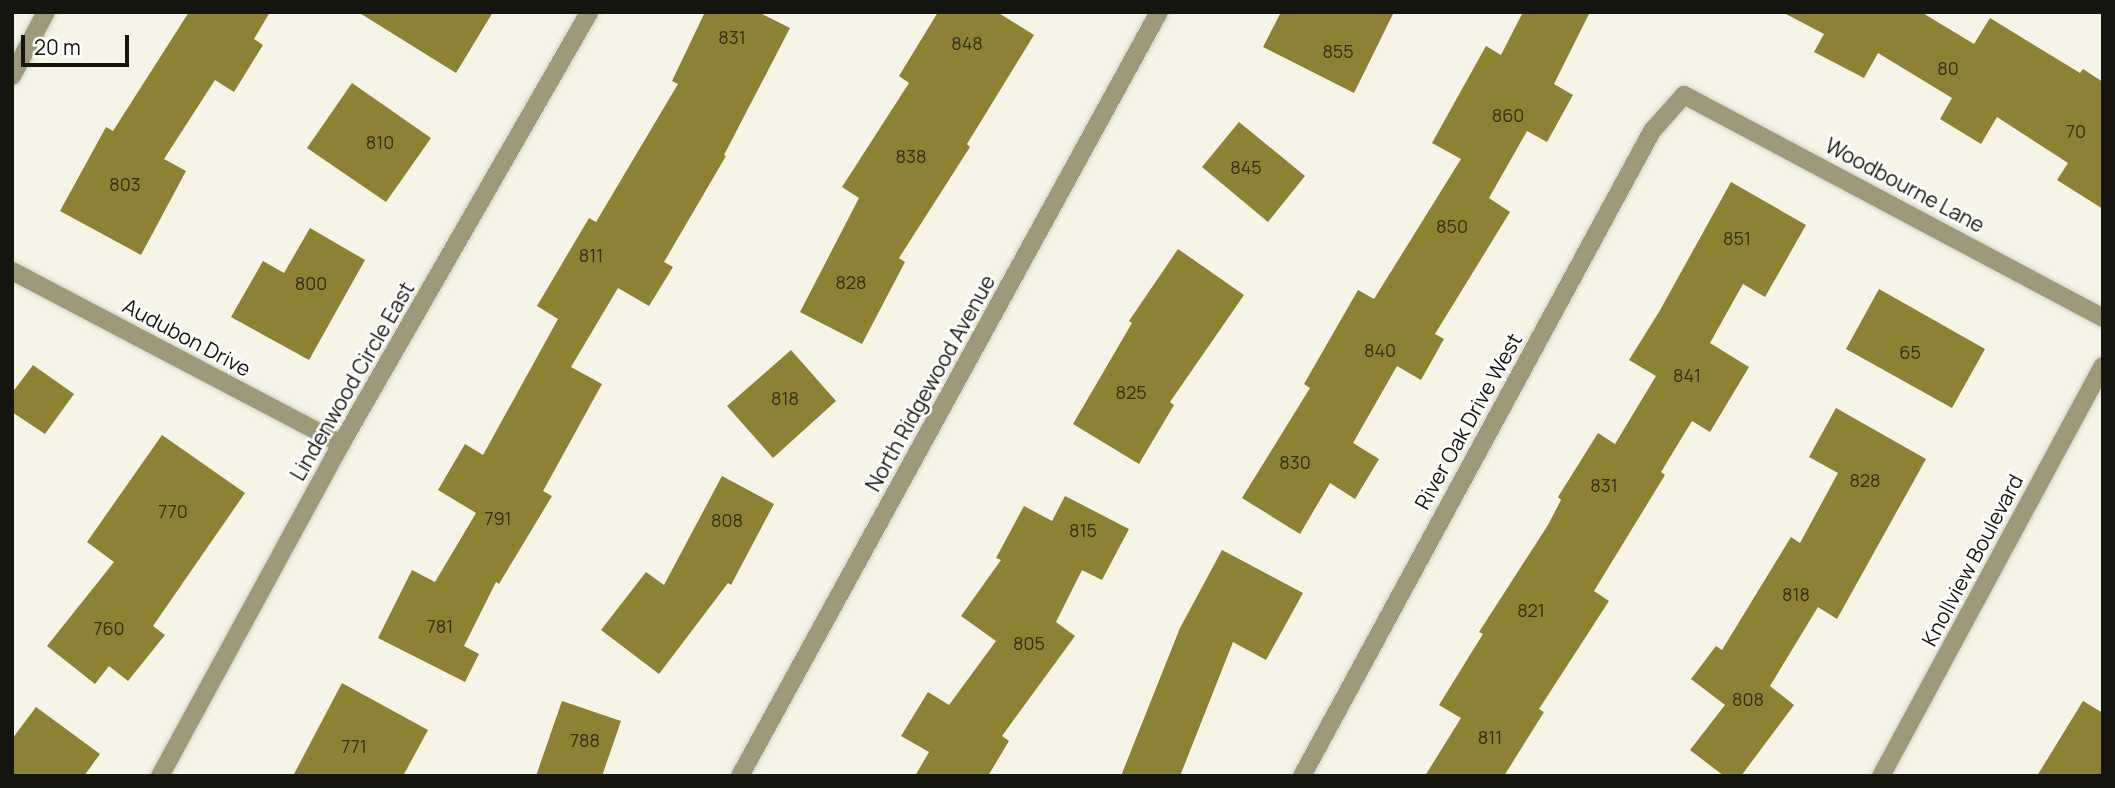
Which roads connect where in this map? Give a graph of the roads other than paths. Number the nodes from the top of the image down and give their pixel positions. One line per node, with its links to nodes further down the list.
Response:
1 (46, 12): 4 (street)
2 (589, 12): 9 (street, Lindenwood Circle East)
3 (1159, 12): 11 (street, North Ridgewood Avenue)
4 (12, 76)
5 (1684, 95): 7 (street, Woodbourne Lane); 12 (street, River Oak Drive West)
6 (12, 271): 9 (street, Audubon Drive)
7 (2103, 318)
8 (2103, 366): 13 (street, Knollview Boulevard)
9 (341, 444): 10 (street, Lindenwood Circle East)
10 (160, 776)
11 (740, 776)
12 (1301, 776)
13 (1881, 776)

